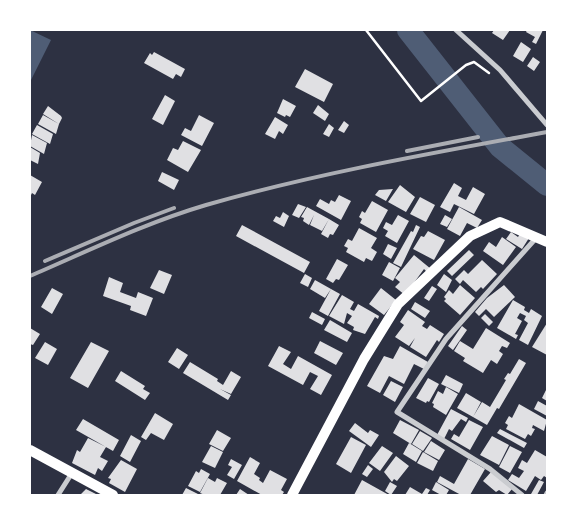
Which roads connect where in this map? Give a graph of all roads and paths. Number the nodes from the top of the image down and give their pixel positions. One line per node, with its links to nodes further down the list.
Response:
1 (366, 30): 3 (path)
2 (456, 30): 4 (street)
3 (466, 65)
4 (547, 125)
5 (542, 239): 10 (main road); 11 (street)
6 (30, 450): 7 (main road)
7 (72, 472): 8 (street); 9 (main road)
8 (58, 495)
9 (113, 495)
10 (292, 495)
11 (522, 495)

